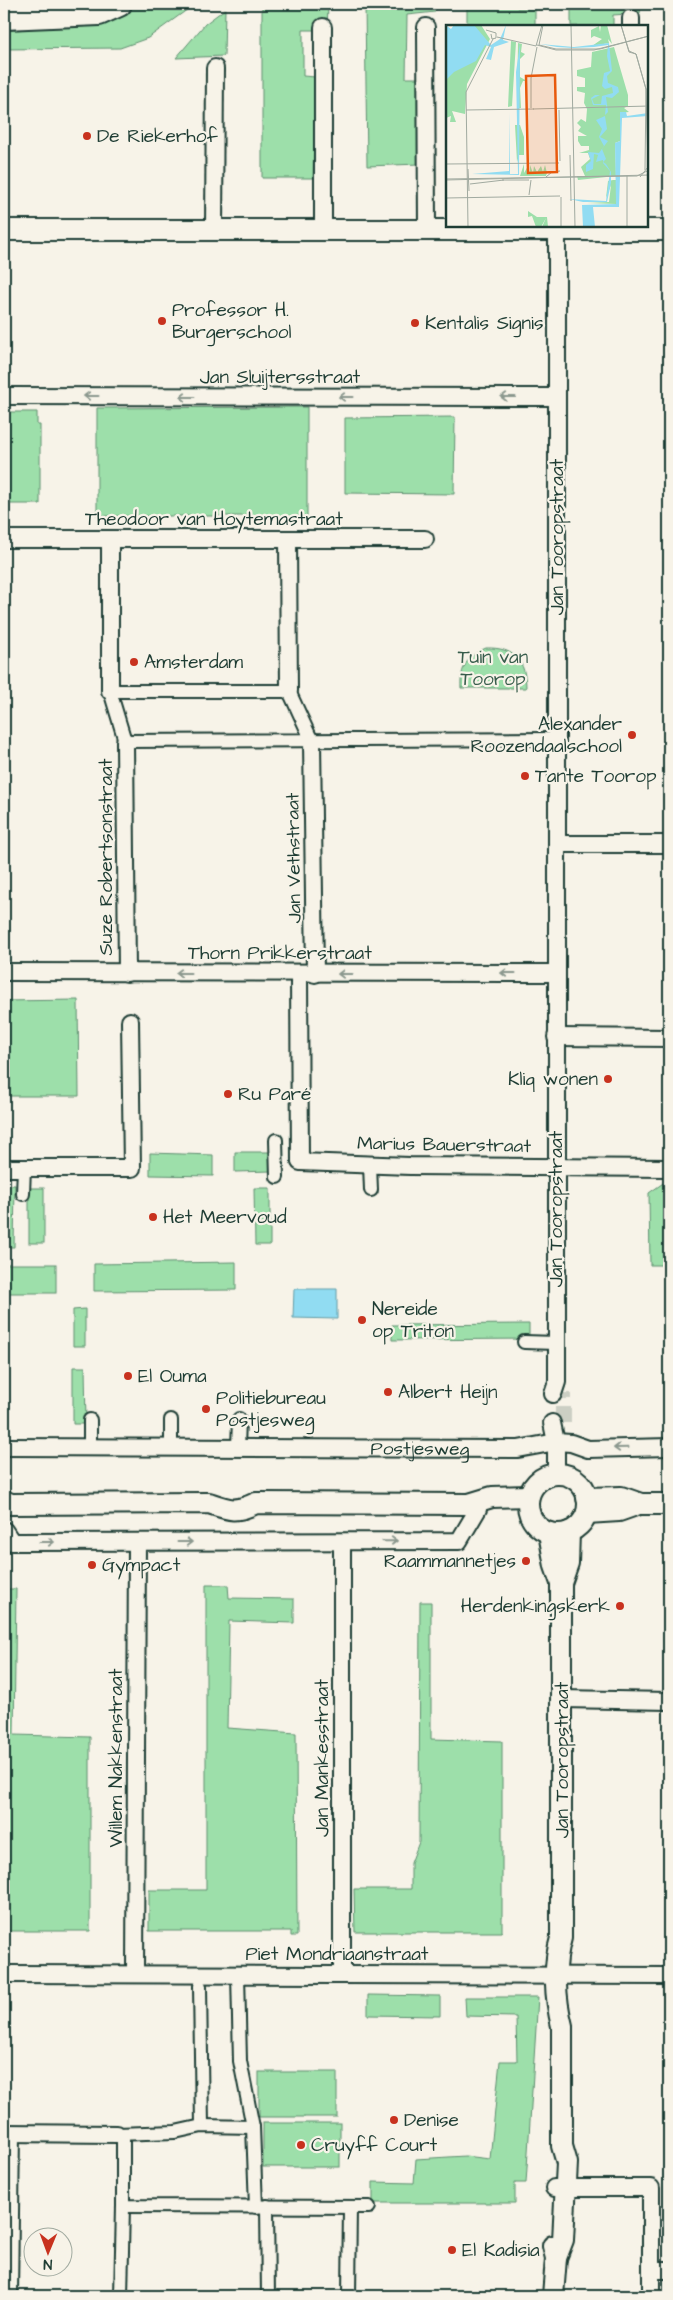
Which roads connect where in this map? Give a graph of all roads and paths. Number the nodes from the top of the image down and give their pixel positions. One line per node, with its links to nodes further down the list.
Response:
1 (119, 4): 2 (main road)
2 (4, 17)
3 (323, 26): 10 (street)
4 (426, 27): 11 (street)
5 (215, 68): 9 (street)
6 (528, 228): 11 (street); 12 (street)
7 (631, 228): 12 (street); 13 (street)
8 (4, 230): 9 (street)
9 (214, 230): 10 (street)
10 (323, 230): 11 (street)
11 (427, 230)
12 (557, 230): 15 (street, Jan Tooropstraat)
13 (669, 230)
14 (4, 396): 15 (street, Jan Sluijtersstraat, one-way to 14)
15 (557, 397): 22 (street, Jan Tooropstraat)
16 (4, 539): 17 (street, Theodoor van Hoytemastraat)
17 (110, 539): 18 (street, Theodoor van Hoytemastraat); 20 (street)
18 (288, 539): 19 (street, Theodoor van Hoytemastraat); 21 (street)
19 (425, 539)
20 (110, 691): 21 (street); 23 (street)
21 (289, 691): 24 (street)
22 (557, 739): 24 (street); 25 (street, Jan Tooropstraat)
23 (125, 741): 24 (street); 28 (street, Suze Robertsonstraat)
24 (312, 741): 30 (street, Jan Vethstraat)
25 (557, 844): 26 (street); 29 (street, Jan Tooropstraat)
26 (669, 844)
27 (4, 972): 28 (street, Thorn Prikkerstraat)
28 (127, 973): 30 (street, Thorn Prikkerstraat, one-way to 28)
29 (556, 973): 30 (street, Thorn Prikkerstraat, one-way to 30); 32 (street, Jan Tooropstraat)
30 (307, 974): 35 (street, Jan Vethstraat)
31 (130, 1022): 39 (street)
32 (556, 1037): 33 (street); 37 (street, Jan Tooropstraat)
33 (669, 1038)
34 (276, 1140): 41 (street)
35 (299, 1140): 36 (street, Marius Bauerstraat)
36 (370, 1165): 37 (street, Marius Bauerstraat); 42 (street)
37 (556, 1166): 40 (street, Marius Bauerstraat); 45 (street, Jan Tooropstraat)
38 (4, 1168): 39 (street)
39 (24, 1168): 43 (street)
40 (669, 1168)
41 (276, 1177)
42 (371, 1190)
43 (23, 1194)
44 (524, 1342): 45 (street)
45 (557, 1343): 46 (street, Jan Tooropstraat)
46 (558, 1390)
47 (90, 1420): 53 (street)
48 (171, 1420): 54 (street)
49 (239, 1420): 56 (street)
50 (558, 1423): 51 (street)
51 (556, 1442): 55 (street, Postjesweg, one-way to 51); 56 (street, Postjesweg); 57 (street)
52 (4, 1447): 53 (street, Postjesweg)
53 (90, 1447): 54 (street, Postjesweg)
54 (171, 1447): 56 (street, Postjesweg)
55 (669, 1447)
56 (238, 1448)
57 (556, 1474): 58 (street); 61 (street)
58 (528, 1503): 62 (street); 64 (street)
59 (6, 1504): 62 (street)
60 (669, 1504): 61 (street)
61 (587, 1505): 64 (street)
62 (474, 1506): 66 (street, one-way to 62)
63 (4, 1530): 65 (street, one-way to 65)
64 (559, 1533): 67 (street, Jan Tooropstraat)
65 (137, 1542): 66 (street, one-way to 66); 70 (street, Willem Nakkenstraat)
66 (342, 1542): 72 (street, Jan Mankesstraat)
67 (562, 1699): 68 (street); 73 (street, Jan Tooropstraat)
68 (669, 1701)
69 (4, 1974): 70 (street, Piet Mondriaanstraat)
70 (135, 1974): 71 (street, Piet Mondriaanstraat)
71 (238, 1974): 72 (street, Piet Mondriaanstraat); 77 (street)
72 (342, 1974): 73 (street, Piet Mondriaanstraat)
73 (563, 1976): 74 (street, Piet Mondriaanstraat); 80 (street, Jan Tooropstraat)
74 (669, 1976)
75 (200, 1986): 76 (street)
76 (202, 2126): 77 (street); 79 (street)
77 (253, 2127): 82 (street)
78 (8, 2133): 79 (street); 87 (street)
79 (120, 2134): 81 (street)
80 (560, 2188): 85 (street); 91 (street, Jan Tooropstraat)
81 (123, 2206): 82 (street); 88 (street)
82 (262, 2206): 83 (street); 89 (street)
83 (350, 2207): 84 (street); 90 (street)
84 (370, 2207)
85 (651, 2270): 86 (street); 92 (street)
86 (669, 2270)
87 (11, 2296)
88 (121, 2296)
89 (268, 2296)
90 (349, 2296)
91 (553, 2296)
92 (651, 2296)

